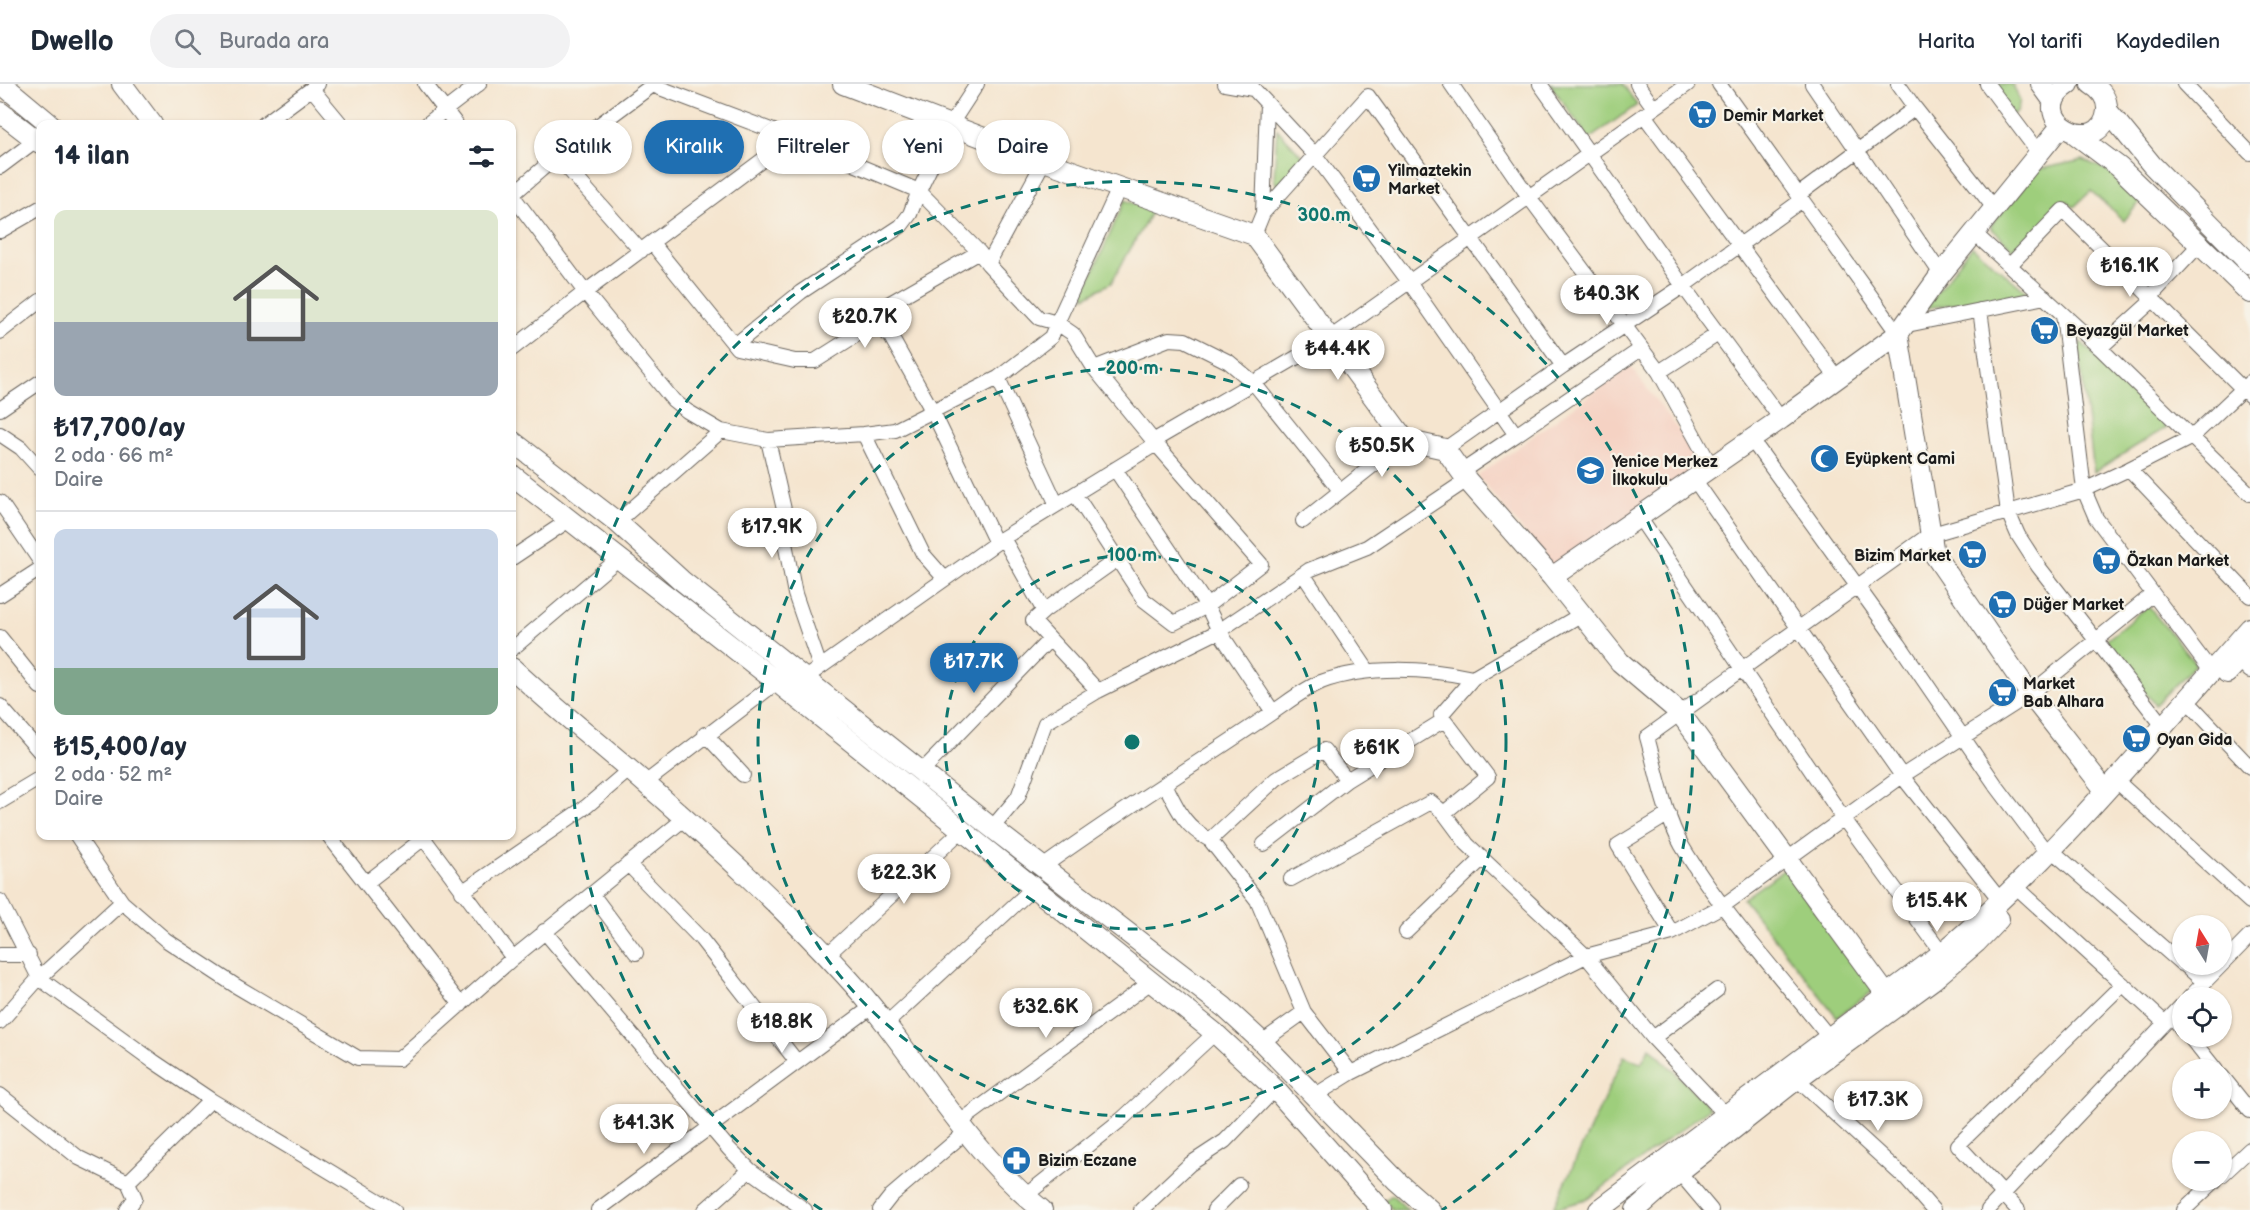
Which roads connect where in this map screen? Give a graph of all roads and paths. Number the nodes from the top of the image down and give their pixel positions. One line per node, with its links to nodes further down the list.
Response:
1 (2, 84): 31 (main road)
2 (425, 84): 28 (street)
3 (478, 84): 28 (street)
4 (977, 84): 39 (street)
5 (1225, 84): 21 (street)
6 (1451, 84): 60 (street)
7 (1540, 84): 45 (street)
8 (1638, 84): 30 (street)
9 (1688, 84): 30 (street)
10 (1719, 84): 61 (street)
11 (1812, 84): 44 (street)
12 (1898, 84): 27 (street)
13 (1986, 84): 46 (street)
14 (2041, 84): 25 (main road)
15 (2069, 84): 25 (main road)
16 (2091, 84): 24 (main road)
17 (2184, 84): 47 (street)
18 (653, 85): 37 (street); 40 (street)
19 (849, 85): 38 (main road)
20 (128, 86): 32 (main road)
21 (1251, 86): 26 (street)
22 (315, 87): 33 (street); 34 (street)
23 (1371, 90): 48 (street); 69 (street)
24 (2109, 99): 41 (main road); 75 (main road)
25 (2055, 102): 41 (main road)
26 (1267, 104): 48 (street); 65 (street)
27 (1916, 108): 44 (street); 63 (street)
28 (445, 110): 35 (street); 36 (street)
29 (0, 112): 42 (main road)
30 (1649, 112): 45 (street); 71 (street)
31 (45, 120)
32 (149, 120)
33 (270, 120)
34 (338, 120)
35 (432, 120)
36 (453, 120)
37 (606, 120)
38 (941, 120)
39 (954, 120)
40 (756, 124)
41 (2068, 130): 46 (main road); 70 (main road)
42 (36, 140)
43 (36, 143): 50 (street)
44 (1858, 150): 61 (street); 77 (street)
45 (1589, 153): 60 (street); 79 (street)
46 (2038, 153): 63 (main road)
47 (2250, 153)
48 (1315, 155): 65 (street); 78 (street)
49 (756, 165): 72 (street)
50 (0, 167)
51 (1070, 170): 57 (main road)
52 (870, 171): 58 (street)
53 (536, 174): 59 (street)
54 (575, 174): 72 (street)
55 (927, 174): 58 (street)
56 (1037, 174): 74 (street)
57 (1120, 186): 68 (main road); 88 (street)
58 (919, 191): 73 (street); 94 (street)
59 (516, 192)
60 (1529, 197): 69 (street); 89 (street)
61 (1800, 198): 71 (street); 90 (street)
62 (516, 200): 80 (street)
63 (1994, 208): 67 (main road)
64 (36, 210): 66 (street)
65 (1263, 213): 68 (street)
66 (0, 231)
67 (1974, 233): 76 (street); 77 (main road)
68 (1254, 236): 93 (main road)
69 (1470, 240): 78 (street); 98 (street)
70 (2199, 245): 81 (main road); 83 (street)
71 (1740, 246): 79 (street); 102 (street)
72 (646, 247): 80 (street); 94 (street)
73 (979, 252): 74 (street); 87 (street)
74 (988, 264): 88 (street)
75 (2250, 264)
76 (2010, 265): 82 (street); 83 (street)
77 (1941, 274): 90 (main road)
78 (1410, 283): 93 (street); 108 (street)
79 (1683, 286): 89 (street); 92 (street)
80 (585, 292): 95 (street); 110 (street)
81 (2250, 292)
82 (2045, 297): 85 (street); 86 (street)
83 (2153, 298): 96 (street); 105 (street)
84 (36, 304): 91 (street)
85 (1980, 310): 90 (street); 134 (street)
86 (2063, 314): 96 (street); 129 (street)
87 (875, 322): 94 (street); 107 (street)
88 (1057, 323): 99 (street); 101 (street)
89 (1625, 324): 97 (street); 98 (street)
90 (1900, 330): 102 (main road); 139 (main road)
91 (0, 332)
92 (1718, 334): 100 (street); 109 (street)
93 (1330, 338): 103 (street); 117 (main road)
94 (735, 345)
95 (516, 346)
96 (2100, 348): 114 (street)
97 (1641, 349): 100 (street); 113 (street)
98 (1563, 366): 108 (street)
99 (1094, 368): 103 (street); 118 (street)
100 (1659, 372): 122 (street)
101 (998, 378): 107 (street); 133 (street)
102 (1836, 378): 109 (main road)
103 (1253, 382): 118 (street); 128 (street)
104 (36, 385): 106 (street)
105 (2248, 389): 114 (street)
106 (0, 409)
107 (933, 412): 112 (street); 140 (street)
108 (1499, 414): 113 (street); 120 (street)
109 (1781, 419): 115 (main road)
110 (721, 431): 116 (street); 138 (street)
111 (0, 434): 121 (street)
112 (864, 434): 116 (street); 148 (street)
113 (1516, 435): 125 (street)
114 (2192, 437): 124 (street); 131 (street)
115 (1751, 439): 122 (main road); 149 (street)
116 (768, 440): 168 (street)
117 (1405, 441): 120 (main road); 128 (street)
118 (1154, 442): 123 (street); 153 (street)
119 (516, 444): 138 (main road)
120 (1445, 449): 125 (main road)
121 (35, 452)
122 (1711, 466): 127 (main road)
123 (1115, 469): 130 (street); 153 (street)
124 (2129, 469): 129 (street); 152 (street)
125 (1464, 476): 146 (street); 147 (main road)
126 (516, 478): 136 (main road)
127 (1694, 479): 135 (main road); 156 (street)
128 (1340, 490): 137 (street)
129 (2084, 490): 134 (street); 150 (street)
130 (1075, 494): 133 (street); 144 (street)
131 (2250, 494)
132 (0, 502): 141 (street)
133 (1057, 504): 140 (street)
134 (2008, 512): 139 (street); 161 (street)
135 (1638, 517): 147 (main road); 164 (street)
136 (569, 520): 142 (street); 143 (main road)
137 (1303, 520)
138 (617, 522): 168 (main road)
139 (1929, 535): 149 (street); 173 (main road)
140 (1000, 540): 148 (street); 154 (street)
141 (36, 555)
142 (516, 555)
143 (618, 559): 162 (street); 171 (main road)
144 (1116, 560): 153 (street); 154 (street)
145 (36, 572): 151 (street)
146 (1303, 574): 158 (street); 166 (street)
147 (1551, 577): 155 (main road)
148 (945, 579): 168 (street)
149 (1858, 587): 156 (street); 181 (street)
150 (2153, 594): 161 (street); 167 (street)
151 (0, 595)
152 (2250, 596)
153 (1207, 606): 158 (street)
154 (1044, 611): 160 (street)
155 (1582, 614): 169 (street); 177 (main road)
156 (1801, 628): 164 (street); 187 (street)
157 (2250, 628): 167 (main road)
158 (1219, 631): 172 (street); 176 (street)
159 (0, 637): 170 (street)
160 (1049, 640): 172 (street); 185 (street)
161 (2096, 640): 173 (street); 179 (street)
162 (516, 646)
163 (2246, 660): 175 (main road)
164 (1743, 670): 177 (street); 197 (street)
165 (516, 671): 184 (main road)
166 (1368, 671): 169 (street); 176 (street)
167 (2211, 671): 179 (main road)
168 (812, 673): 185 (main road)
169 (1473, 678): 178 (street)
170 (36, 682)
171 (777, 682): 180 (street); 199 (main road)
172 (1098, 691): 198 (street)
173 (2030, 694): 181 (street); 192 (main road)
174 (0, 706): 182 (street)
175 (2194, 708): 183 (street); 192 (main road)
176 (1273, 711): 191 (street)
177 (1680, 713): 195 (street); 208 (main road)
178 (1444, 720): 188 (street); 194 (street)
179 (2163, 726): 192 (main road)
180 (705, 734): 186 (street); 190 (street)
181 (1963, 737): 187 (street); 206 (street)
182 (36, 747)
183 (2250, 767)
184 (629, 770): 190 (main road); 214 (street)
185 (922, 770): 198 (main road)
186 (743, 775)
187 (1902, 776): 197 (street); 217 (street)
188 (1347, 780): 204 (street); 205 (street)
189 (36, 781): 193 (street)
190 (645, 783): 196 (main road)
191 (1166, 784): 204 (street); 210 (street)
192 (2113, 787): 206 (main road); 220 (street)
193 (0, 802)
194 (1444, 813): 207 (street); 211 (street)
195 (1669, 814): 221 (street); 224 (street)
196 (684, 819): 209 (street); 231 (main road)
197 (1844, 819): 208 (street); 227 (street)
198 (992, 828): 210 (main road)
199 (961, 831): 213 (main road); 231 (street)
200 (80, 840): 219 (street)
201 (332, 840): 212 (street)
202 (419, 840): 212 (street)
203 (425, 840): 214 (street)
204 (1210, 840): 244 (street)
205 (1264, 844)
206 (2052, 854): 215 (main road); 217 (main road); 230 (street)
207 (1482, 859): 223 (street); 232 (street)
208 (1786, 860): 221 (street); 241 (main road)
209 (628, 864): 216 (street); 256 (street)
210 (1044, 866): 253 (main road)
211 (1291, 879)
212 (366, 884): 242 (street)
213 (1033, 888): 236 (main road); 249 (street)
214 (462, 892): 233 (street)
215 (2023, 893): 238 (street); 258 (main road)
216 (592, 894): 222 (street); 226 (street)
217 (2000, 900): 227 (main road)
218 (0, 901): 229 (street)
219 (122, 902): 235 (street); 242 (street)
220 (2250, 902)
221 (1724, 905): 224 (street); 251 (street)
222 (544, 931): 233 (street); 266 (street)
223 (1406, 932)
224 (1672, 933): 232 (street)
225 (2250, 936): 237 (street)
226 (636, 953)
227 (1942, 953): 241 (main road)
228 (0, 955): 229 (street)
229 (29, 955): 235 (street)
230 (2172, 955)
231 (826, 956): 243 (main road)
232 (1586, 956): 252 (street); 257 (street)
233 (513, 958): 242 (street)
234 (2196, 975): 237 (street)
235 (39, 978): 247 (street); 263 (street)
236 (1151, 982): 250 (main road); 267 (street)
237 (2204, 982): 239 (street)
238 (2122, 984): 246 (street); 275 (street)
239 (2199, 987)
240 (1717, 990): 252 (street)
241 (1886, 994): 251 (main road)
242 (461, 1005)
243 (873, 1006): 249 (main road); 256 (street)
244 (1304, 1012): 253 (street); 257 (street)
245 (2172, 1015): 246 (street)
246 (2168, 1019): 248 (street); 275 (street)
247 (0, 1022)
248 (2172, 1022)
249 (886, 1023): 267 (main road)
250 (1215, 1033): 260 (main road); 276 (street)
251 (1828, 1036): 265 (main road)
252 (1653, 1038): 265 (street)
253 (1262, 1042): 262 (main road)
254 (2198, 1047): 255 (street)
255 (2207, 1059)
256 (797, 1062): 266 (street)
257 (1351, 1073): 262 (street)
258 (1797, 1079): 271 (main road); 291 (street)
259 (2232, 1088): 264 (street)
260 (1275, 1089): 284 (street); 286 (main road)
261 (0, 1095): 272 (street)
262 (1314, 1096): 287 (main road)
263 (211, 1100): 272 (street); 278 (street)
264 (2250, 1111)
265 (1725, 1114): 288 (main road)
266 (709, 1126): 270 (street); 279 (street)
267 (964, 1127): 276 (main road); 282 (street)
268 (2250, 1149): 269 (street)
269 (2232, 1166)
270 (750, 1170): 280 (street); 281 (street)
271 (1679, 1172): 289 (main road); 290 (street)
272 (129, 1182): 277 (street)
273 (1239, 1185): 285 (street)
274 (2204, 1191): 294 (street)
275 (2003, 1195): 292 (street); 293 (street)
276 (1025, 1196): 283 (main road)
277 (127, 1210)
278 (394, 1210)
279 (598, 1210)
280 (705, 1210)
281 (805, 1210)
282 (880, 1210)
283 (1042, 1210)
284 (1141, 1210)
285 (1214, 1210)
286 (1382, 1210)
287 (1430, 1210)
288 (1599, 1210)
289 (1636, 1210)
290 (1711, 1210)
291 (1933, 1210)
292 (1988, 1210)
293 (2018, 1210)
294 (2184, 1210)

